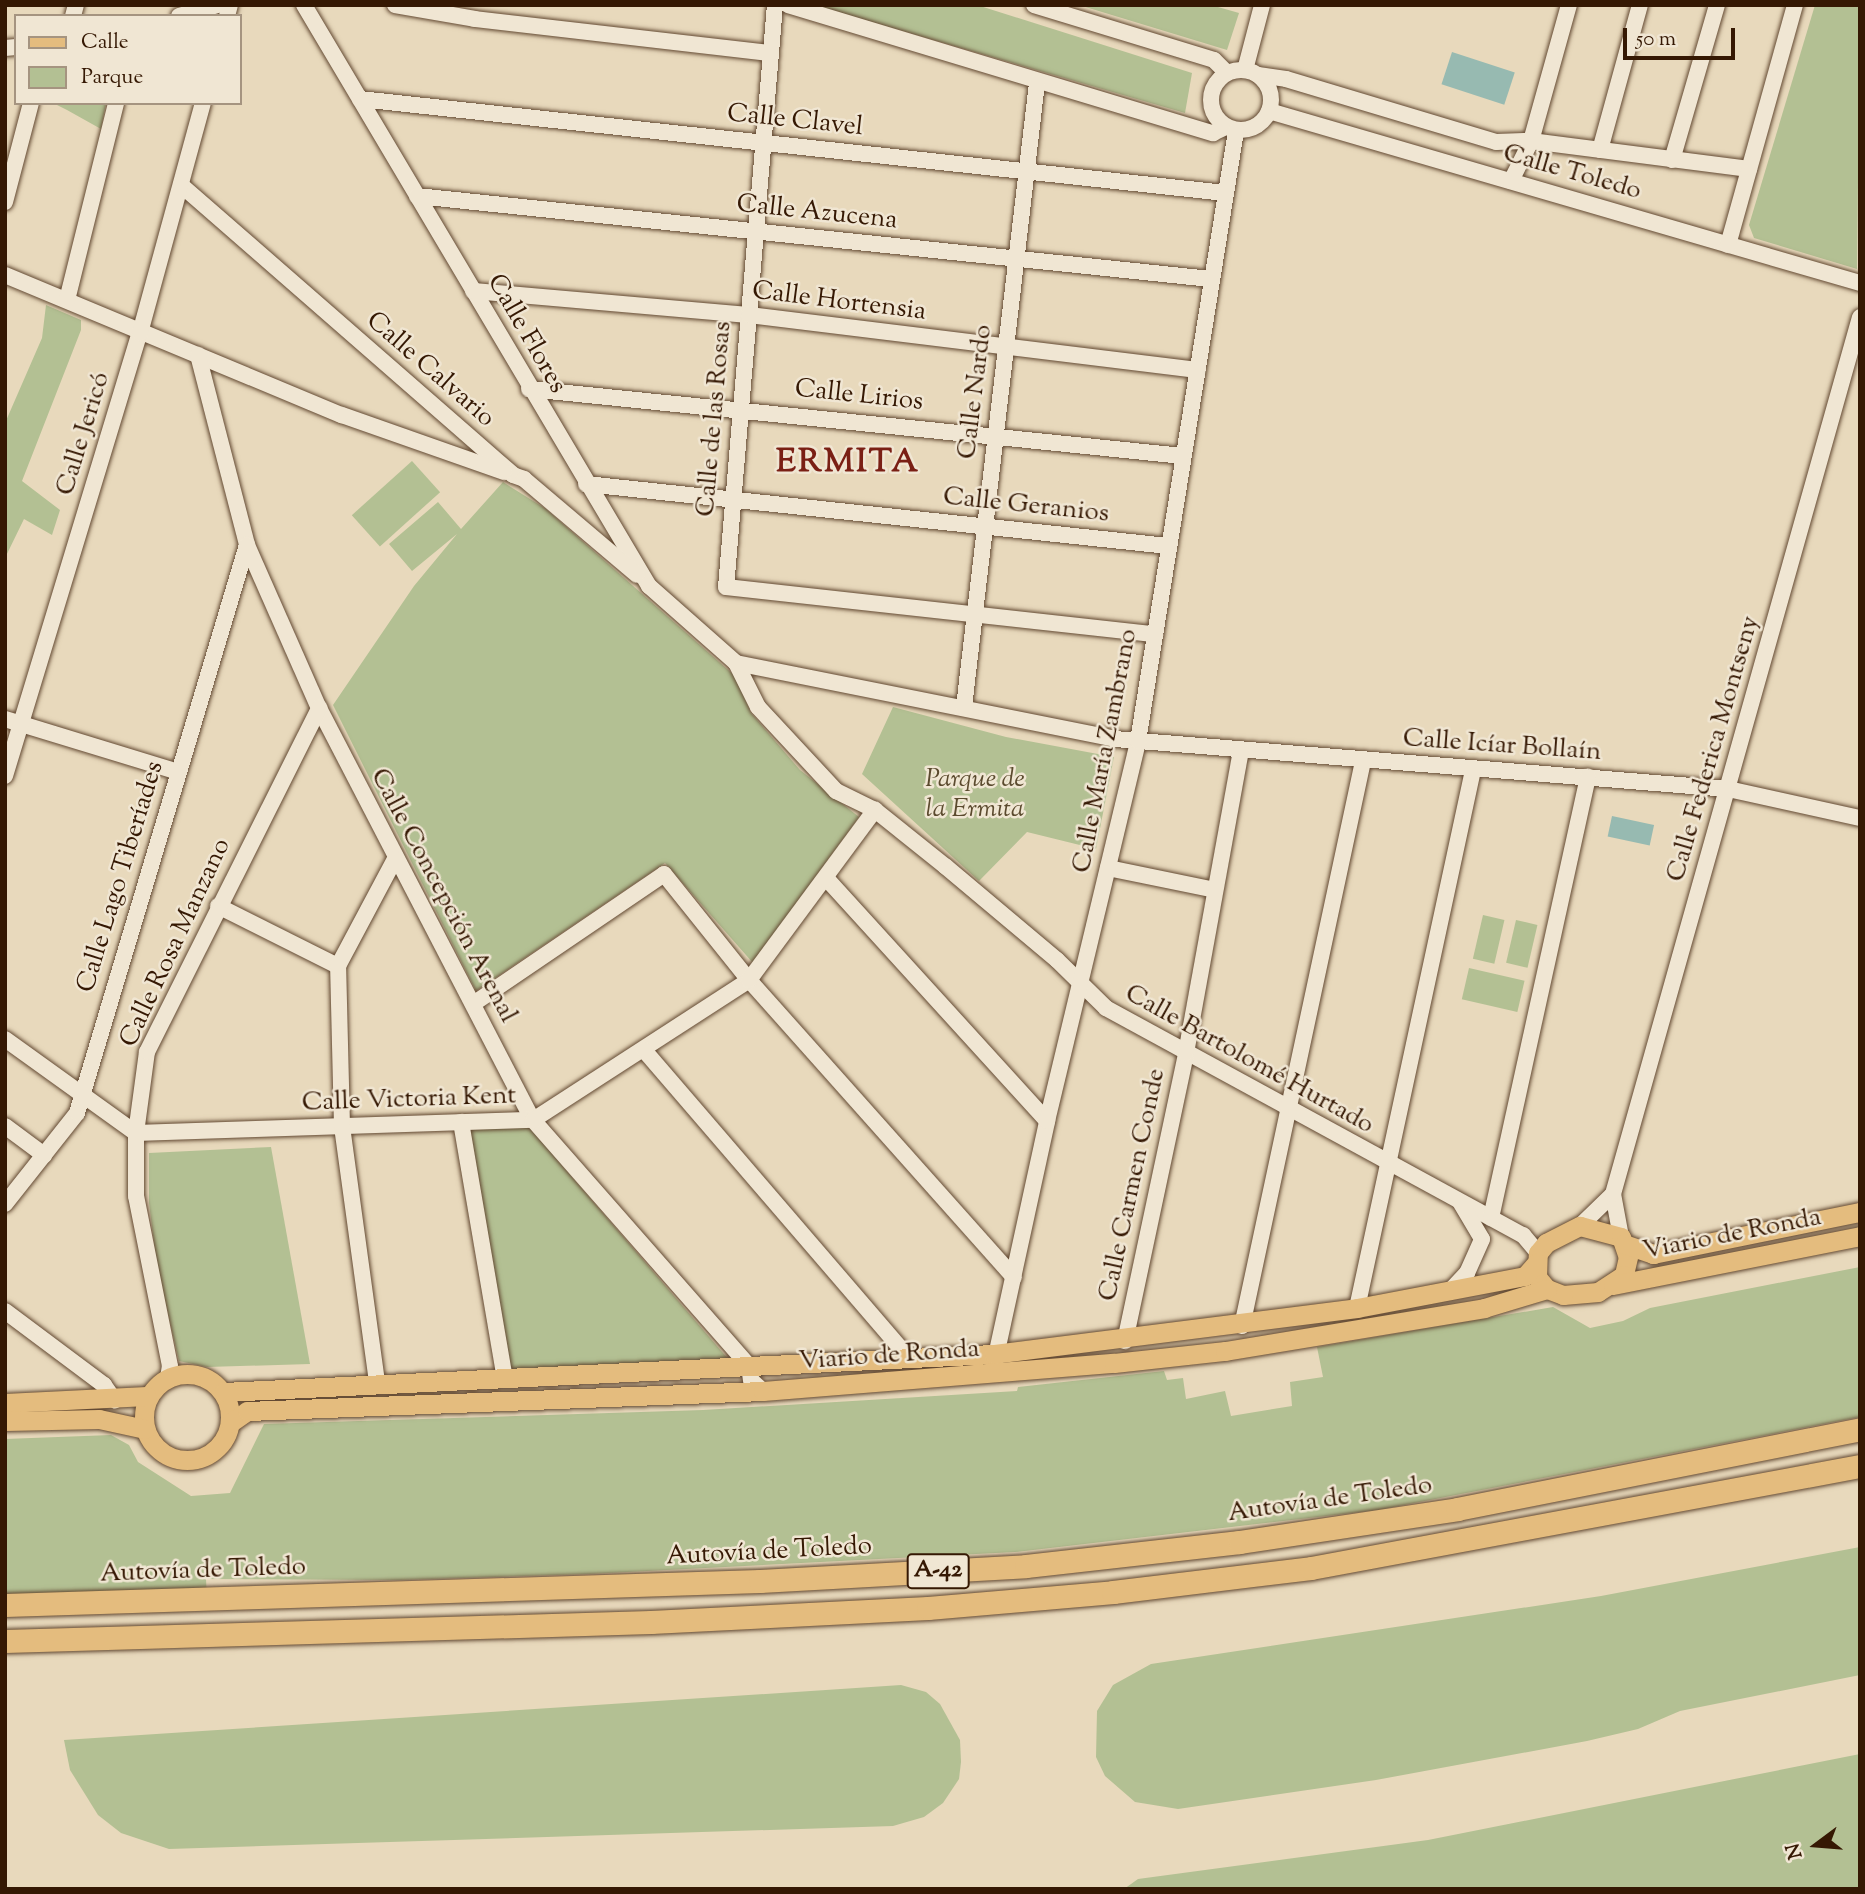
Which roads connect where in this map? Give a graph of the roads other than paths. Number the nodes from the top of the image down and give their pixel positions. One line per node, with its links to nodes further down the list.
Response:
1 (218, 5): 12 (street)
2 (304, 5): 17 (street, Calle Flores)
3 (396, 5): 13 (street)
4 (775, 5): 13 (street, Calle de las Rosas)
5 (788, 5): 16 (street)
6 (1034, 5): 14 (street)
7 (1262, 5): 15 (street)
8 (1569, 5): 23 (street)
9 (1640, 5): 25 (street)
10 (1717, 5): 26 (street)
11 (1795, 5): 27 (street)
12 (186, 14)
13 (770, 53): 24 (street, Calle de las Rosas)
14 (1227, 73): 15 (street); 22 (street)
15 (1252, 73): 21 (street); 23 (street)
16 (1037, 83): 22 (street); 28 (street, Calle Nardo)
17 (360, 99): 24 (street, Calle Clavel); 32 (street, Calle Flores)
18 (30, 105): 33 (street)
19 (115, 105): 41 (street)
20 (202, 105): 30 (street, Calle Jericó)
21 (1269, 110): 22 (street); 29 (street, Calle Toledo)
22 (1231, 129): 31 (street, Calle María Zambrano)
23 (1531, 141): 25 (street); 29 (street)
24 (765, 142): 28 (street, Calle Clavel); 34 (street, Calle de las Rosas)
25 (1600, 150): 26 (street)
26 (1672, 160): 27 (street)
27 (1749, 169): 35 (street)
28 (1027, 171): 31 (street, Calle Clavel); 36 (street, Calle Nardo)
29 (1511, 181): 35 (street, Calle Toledo)
30 (181, 186): 44 (street, Calle Jericó); 52 (street, Calle Calvario)
31 (1225, 193): 38 (street, Calle María Zambrano)
32 (417, 196): 34 (street, Calle Azucena); 40 (street, Calle Flores)
33 (5, 202)
34 (755, 232): 36 (street, Calle Azucena); 42 (street, Calle de las Rosas)
35 (1728, 245): 39 (street, Calle Toledo)
36 (1017, 258): 38 (street, Calle Azucena); 45 (street, Calle Nardo)
37 (5, 275): 41 (street)
38 (1211, 279): 47 (street, Calle María Zambrano)
39 (1860, 283)
40 (473, 292): 42 (street, Calle Hortensia); 48 (street, Calle Flores)
41 (66, 300): 44 (street)
42 (749, 315): 45 (street, Calle Hortensia); 49 (street, Calle de las Rosas)
43 (1860, 317): 72 (street, Calle Federica Montseny)
44 (140, 333): 46 (street); 64 (street, Calle Jericó)
45 (1007, 348): 47 (street, Calle Hortensia); 50 (street, Calle Nardo)
46 (198, 355): 52 (street); 56 (street, Calle Concepción Arenal)
47 (1198, 370): 51 (street, Calle María Zambrano)
48 (529, 388): 49 (street, Calle Lirios); 53 (street, Calle Flores)
49 (741, 408): 50 (street, Calle Lirios); 54 (street, Calle de las Rosas)
50 (996, 436): 51 (street, Calle Lirios); 55 (street, Calle Nardo)
51 (1183, 456): 57 (street, Calle María Zambrano)
52 (513, 475): 58 (street, Calle Calvario)
53 (586, 484): 54 (street, Calle Geranios); 58 (street, Calle Flores)
54 (732, 499): 55 (street, Calle Geranios); 59 (street, Calle de las Rosas)
55 (984, 526): 57 (street, Calle Geranios); 59 (street, Calle Nardo)
56 (247, 545): 63 (street, Calle Concepción Arenal); 69 (street, Calle Lago Tiberíades)
57 (1168, 546): 60 (street, Calle María Zambrano)
58 (649, 586): 61 (street, Calle Flores)
59 (975, 614): 60 (street); 62 (street, Calle Nardo)
60 (1155, 634): 65 (street, Calle María Zambrano)
61 (736, 663): 62 (street, Calle Icíar Bollaín); 73 (street, Calle Bartolomé Hurtado)
62 (964, 707): 65 (street, Calle Icíar Bollaín)
63 (319, 708): 75 (street, Calle Concepción Arenal); 79 (street, Calle Rosa Manzano)
64 (13, 721): 69 (street); 70 (street, Calle Jericó)
65 (1138, 741): 66 (street, Calle Icíar Bollaín); 76 (street, Calle María Zambrano)
66 (1241, 750): 67 (street, Calle Icíar Bollaín); 78 (street, Calle Carmen Conde)
67 (1363, 761): 68 (street, Calle Icíar Bollaín); 88 (street)
68 (1473, 770): 71 (street, Calle Icíar Bollaín); 96 (street)
69 (178, 772): 87 (street, Calle Lago Tiberíades)
70 (5, 776)
71 (1588, 776): 72 (street, Calle Icíar Bollaín); 101 (street)
72 (1728, 789): 74 (street, Calle Icíar Bollaín); 97 (street, Calle Federica Montseny)
73 (875, 810): 77 (street, Calle Victoria Kent); 82 (street, Calle Bartolomé Hurtado)
74 (1860, 818)
75 (395, 859): 80 (street); 83 (street, Calle Concepción Arenal)
76 (1108, 868): 78 (street); 82 (street, Calle María Zambrano)
77 (826, 878): 81 (street, Calle Victoria Kent); 90 (street)
78 (1215, 890): 86 (street, Calle Carmen Conde)
79 (218, 906): 80 (street); 94 (street, Calle Rosa Manzano)
80 (338, 966): 93 (street)
81 (749, 980): 83 (street); 85 (street, Calle Victoria Kent); 108 (street)
82 (1082, 985): 86 (street, Calle Bartolomé Hurtado); 90 (street, Calle María Zambrano)
83 (472, 1004): 89 (street, Calle Concepción Arenal)
84 (5, 1038): 87 (street)
85 (644, 1050): 89 (street, Calle Victoria Kent); 117 (street)
86 (1186, 1053): 88 (street, Calle Bartolomé Hurtado); 115 (street, Calle Carmen Conde)
87 (81, 1095): 94 (street); 95 (street, Calle Lago Tiberíades)
88 (1291, 1111): 96 (street, Calle Bartolomé Hurtado); 114 (street)
89 (533, 1120): 91 (street, Calle Victoria Kent); 118 (street, Calle Concepción Arenal)
90 (1047, 1121): 108 (street, Calle María Zambrano)
91 (461, 1122): 93 (street, Calle Victoria Kent); 121 (street)
92 (5, 1126): 95 (street)
93 (342, 1126): 94 (street, Calle Victoria Kent); 122 (street)
94 (136, 1133): 120 (street, Calle Rosa Manzano)
95 (44, 1155): 99 (street, Calle Lago Tiberíades)
96 (1387, 1165): 98 (street, Calle Bartolomé Hurtado); 112 (street)
97 (1613, 1194): 102 (street); 106 (street, Calle Federica Montseny)
98 (1460, 1202): 101 (street, Calle Bartolomé Hurtado); 111 (street)
99 (5, 1204)
100 (1860, 1212): 106 (main road, Viario de Ronda)
101 (1491, 1218): 103 (street, Calle Bartolomé Hurtado)
102 (1580, 1226): 104 (main road); 106 (main road)
103 (1523, 1235): 104 (street, Calle Bartolomé Hurtado); 107 (street, Calle Bartolomé Hurtado)
104 (1556, 1236): 107 (main road)
105 (1860, 1236): 109 (main road, Viario de Ronda)
106 (1622, 1241): 109 (main road)
107 (1538, 1258): 110 (main road); 111 (main road, Viario de Ronda)
108 (1014, 1277): 116 (street, Calle María Zambrano)
109 (1614, 1285): 110 (main road)
110 (1547, 1289): 119 (main road, Viario de Ronda)
111 (1450, 1291): 112 (main road, Viario de Ronda)
112 (1357, 1308): 114 (main road, Viario de Ronda)
113 (5, 1311): 126 (street)
114 (1242, 1326): 115 (main road, Viario de Ronda)
115 (1125, 1341): 116 (main road, Viario de Ronda)
116 (994, 1354): 117 (main road, Viario de Ronda); 119 (street, Calle María Zambrano)
117 (908, 1357): 118 (main road, Viario de Ronda)
118 (749, 1366): 121 (main road, Viario de Ronda); 123 (street, Calle Concepción Arenal)
119 (994, 1375): 123 (main road, Viario de Ronda)
120 (169, 1378): 124 (main road); 125 (main road)
121 (505, 1379): 122 (main road, Viario de Ronda)
122 (377, 1382): 124 (main road, Viario de Ronda)
123 (764, 1391): 129 (main road, Viario de Ronda)
124 (223, 1392): 129 (main road)
125 (147, 1396): 126 (main road); 130 (main road)
126 (115, 1401): 127 (main road)
127 (5, 1403)
128 (5, 1421): 130 (main road)
129 (230, 1423): 130 (main road)
130 (145, 1429)
131 (1860, 1429): 133 (highway, Autovía de Toledo / A-42)
132 (1860, 1466): 134 (highway, A-42)
133 (5, 1605)
134 (5, 1641)

